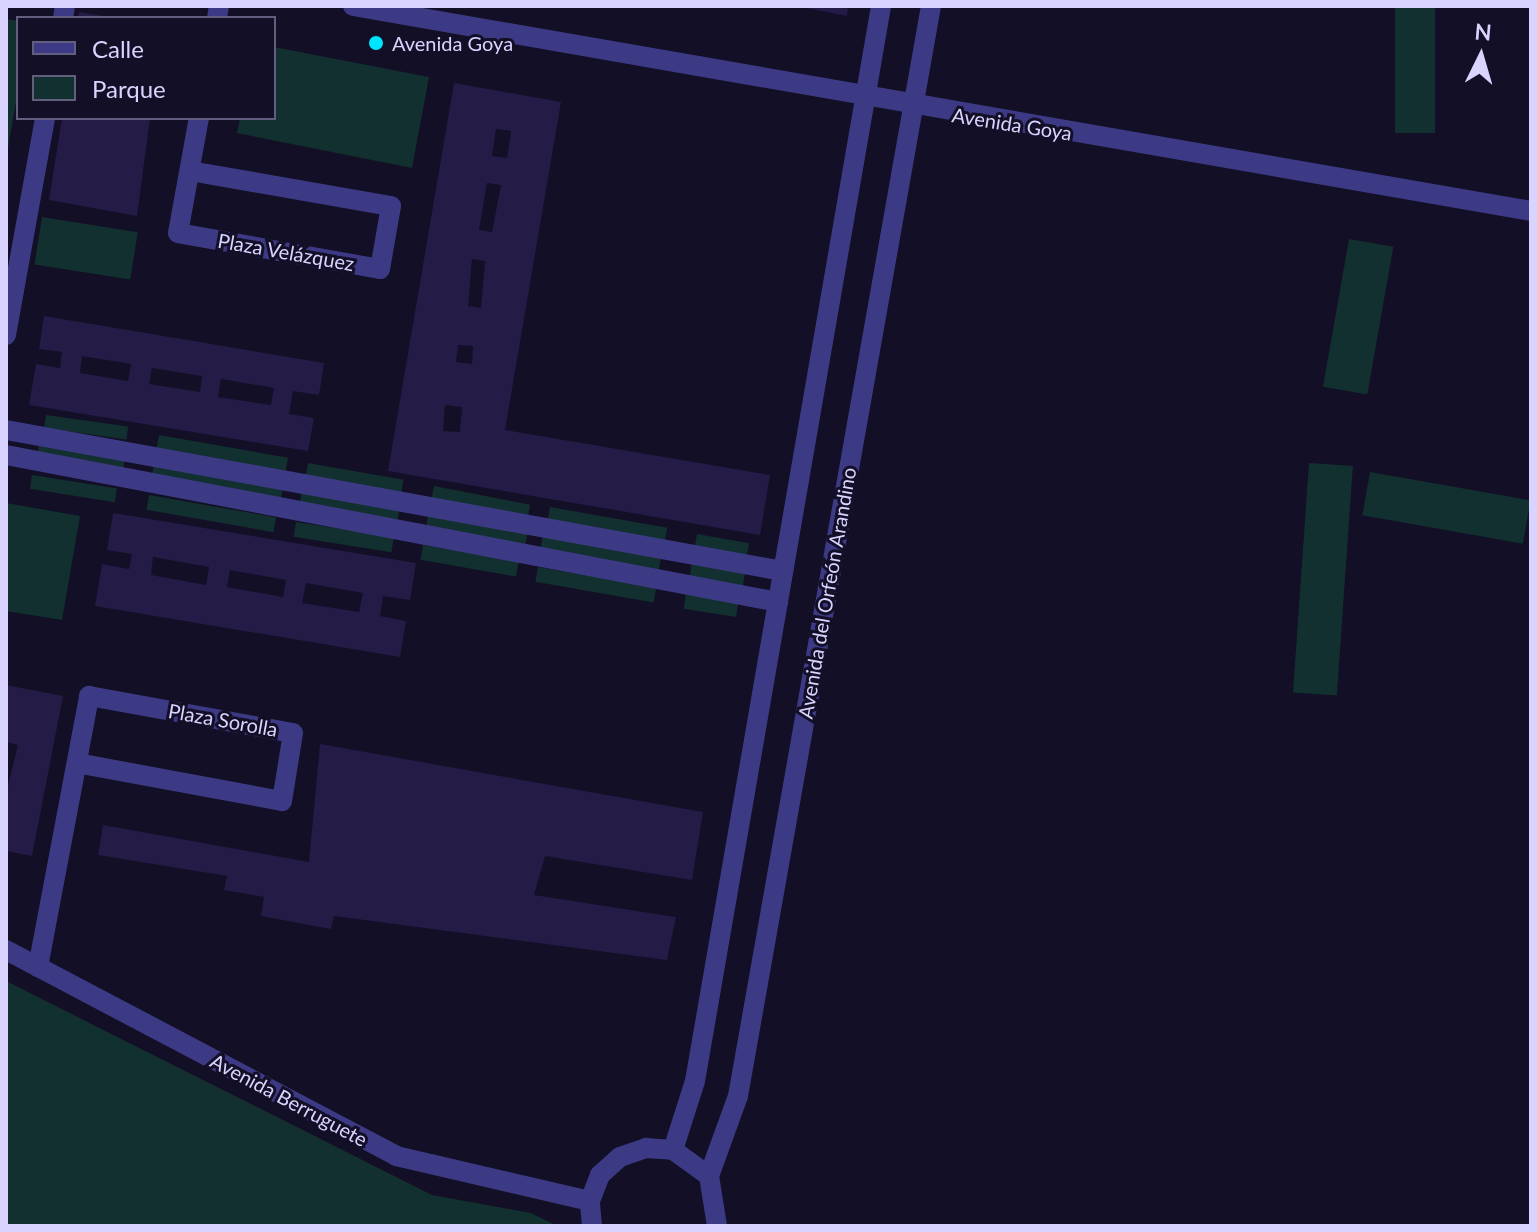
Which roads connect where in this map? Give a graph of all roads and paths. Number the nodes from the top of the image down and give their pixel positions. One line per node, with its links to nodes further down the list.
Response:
1 (353, 6): 4 (street, Avenida Goya)
2 (881, 6): 5 (street)
3 (931, 6): 6 (street, Avenida del Orfeón Arandino)
4 (421, 13): 5 (street, Avenida Goya)
5 (864, 99): 6 (street, Avenida Goya); 23 (street)
6 (912, 108): 10 (street, Avenida Goya); 30 (street, Avenida del Orfeón Arandino)
7 (45, 120): 11 (street)
8 (199, 120): 9 (street, Plaza Velázquez)
9 (190, 171): 9 (street, Plaza Velázquez)
10 (1531, 211)
11 (6, 335)
12 (8, 430): 13 (street); 14 (street)
13 (6, 453): 15 (street)
14 (140, 454): 15 (street); 16 (street)
15 (137, 480): 18 (street)
16 (293, 482): 17 (street); 18 (street)
17 (413, 504): 19 (street); 20 (street)
18 (289, 509): 20 (street)
19 (537, 526): 21 (street); 22 (street)
20 (409, 532): 22 (street)
21 (678, 552): 23 (street); 24 (street)
22 (532, 555): 24 (street)
23 (783, 571): 25 (street)
24 (674, 582): 25 (street)
25 (778, 602): 29 (street)
26 (77, 763): 26 (street, Plaza Sorolla); 28 (street, Plaza Sorolla)
27 (6, 950): 28 (street, Avenida Berruguete)
28 (38, 967): 31 (street, Avenida Berruguete)
29 (673, 1150): 30 (street); 31 (street)
30 (709, 1176): 33 (street)
31 (590, 1201): 32 (street)
32 (592, 1226)
33 (717, 1226)

